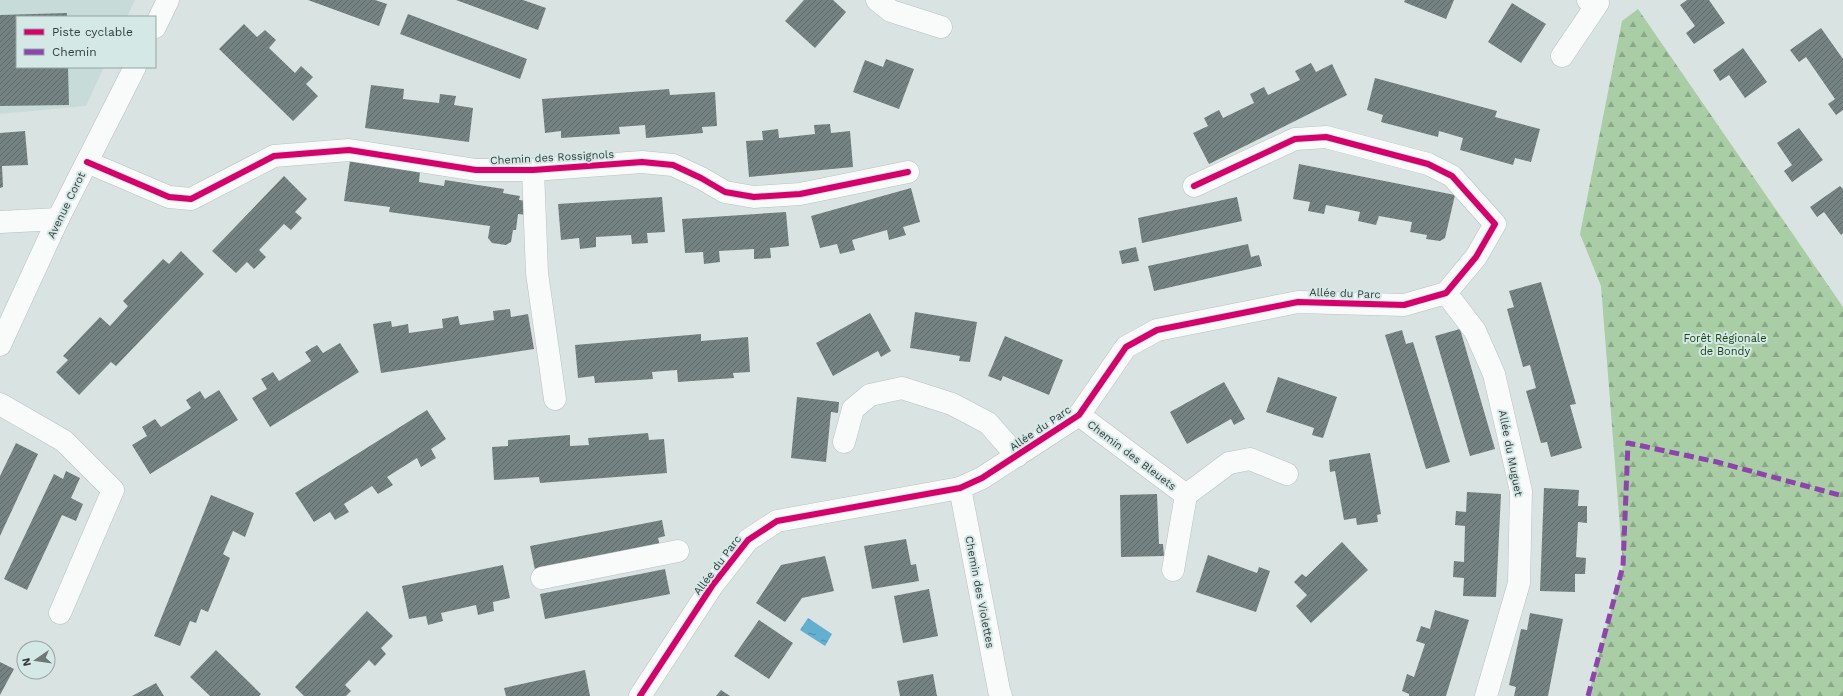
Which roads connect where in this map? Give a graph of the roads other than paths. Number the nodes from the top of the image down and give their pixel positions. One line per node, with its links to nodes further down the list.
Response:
1 (168, 0): 4 (street)
2 (877, 0): 5 (street)
3 (1588, 0): 6 (street)
4 (156, 25)
5 (941, 27)
6 (1562, 56)
7 (134, 68): 8 (street, Avenue Corot)
8 (87, 162): 9 (street, Chemin des Rossignols); 12 (street, Avenue Corot)
9 (533, 170): 10 (street, Chemin des Rossignols); 16 (street)
10 (908, 172)
11 (1194, 186): 14 (street)
12 (58, 219): 13 (street); 15 (street, Avenue Corot)
13 (0, 222)
14 (1446, 293): 18 (street, Allée du Parc); 30 (street, Allée du Muguet)
15 (0, 345)
16 (555, 399)
17 (0, 404): 27 (street)
18 (1079, 415): 20 (street, Allée du Parc); 23 (street, Chemin des Bleuets)
19 (844, 442): 20 (street)
20 (1017, 456): 22 (street, Allée du Parc)
21 (1287, 474): 23 (street, Chemin des Bleuets)
22 (960, 488): 28 (street, Allée du Parc); 29 (street, Chemin des Violettes)
23 (1186, 495): 25 (street, Chemin des Bleuets)
24 (678, 551): 26 (street)
25 (1173, 570)
26 (542, 578)
27 (60, 613)
28 (640, 696)
29 (1001, 696)
30 (1486, 696)

